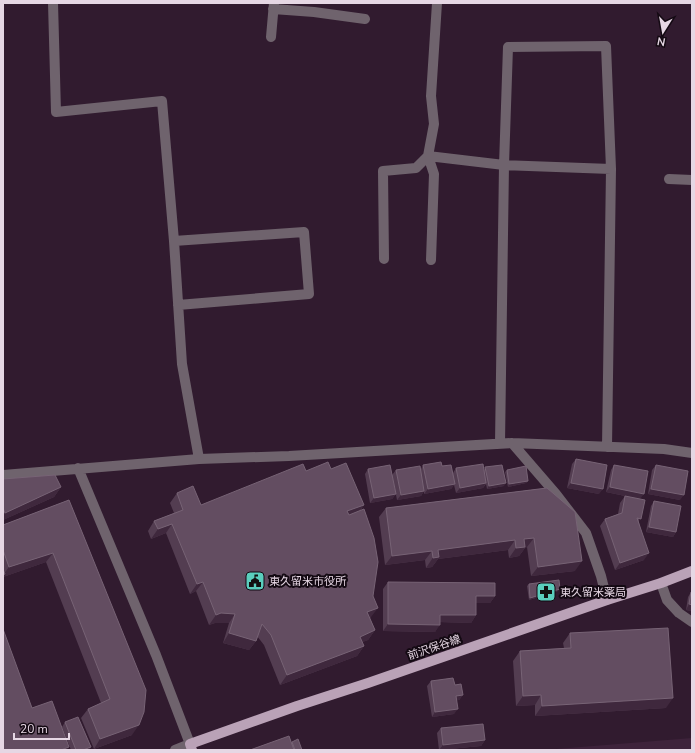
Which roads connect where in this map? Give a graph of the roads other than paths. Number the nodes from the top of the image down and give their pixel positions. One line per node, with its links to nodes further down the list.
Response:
1 (53, 3): 11 (street)
2 (437, 3): 6 (street)
3 (274, 6): 4 (street); 5 (street)
4 (365, 19)
5 (271, 37)
6 (428, 156): 7 (street); 12 (street); 13 (street)
7 (504, 165): 8 (street); 8 (street); 16 (street)
8 (611, 169): 17 (street)
9 (669, 179): 10 (street)
10 (692, 180)
11 (174, 241): 14 (street); 14 (street)
12 (384, 259)
13 (432, 260)
14 (178, 305): 19 (street)
15 (512, 443): 16 (street); 17 (street); 24 (street)
16 (500, 444): 19 (street)
17 (607, 447): 18 (street)
18 (692, 453)
19 (199, 459): 20 (street)
20 (78, 468): 21 (street); 26 (street)
21 (3, 475)
22 (692, 571): 23 (main road, 前沢保谷線)
23 (661, 583): 24 (main road, 前沢保谷線); 25 (street)
24 (607, 600): 26 (main road, 前沢保谷線)
25 (692, 622)
26 (191, 747): 27 (street)
27 (175, 750)

